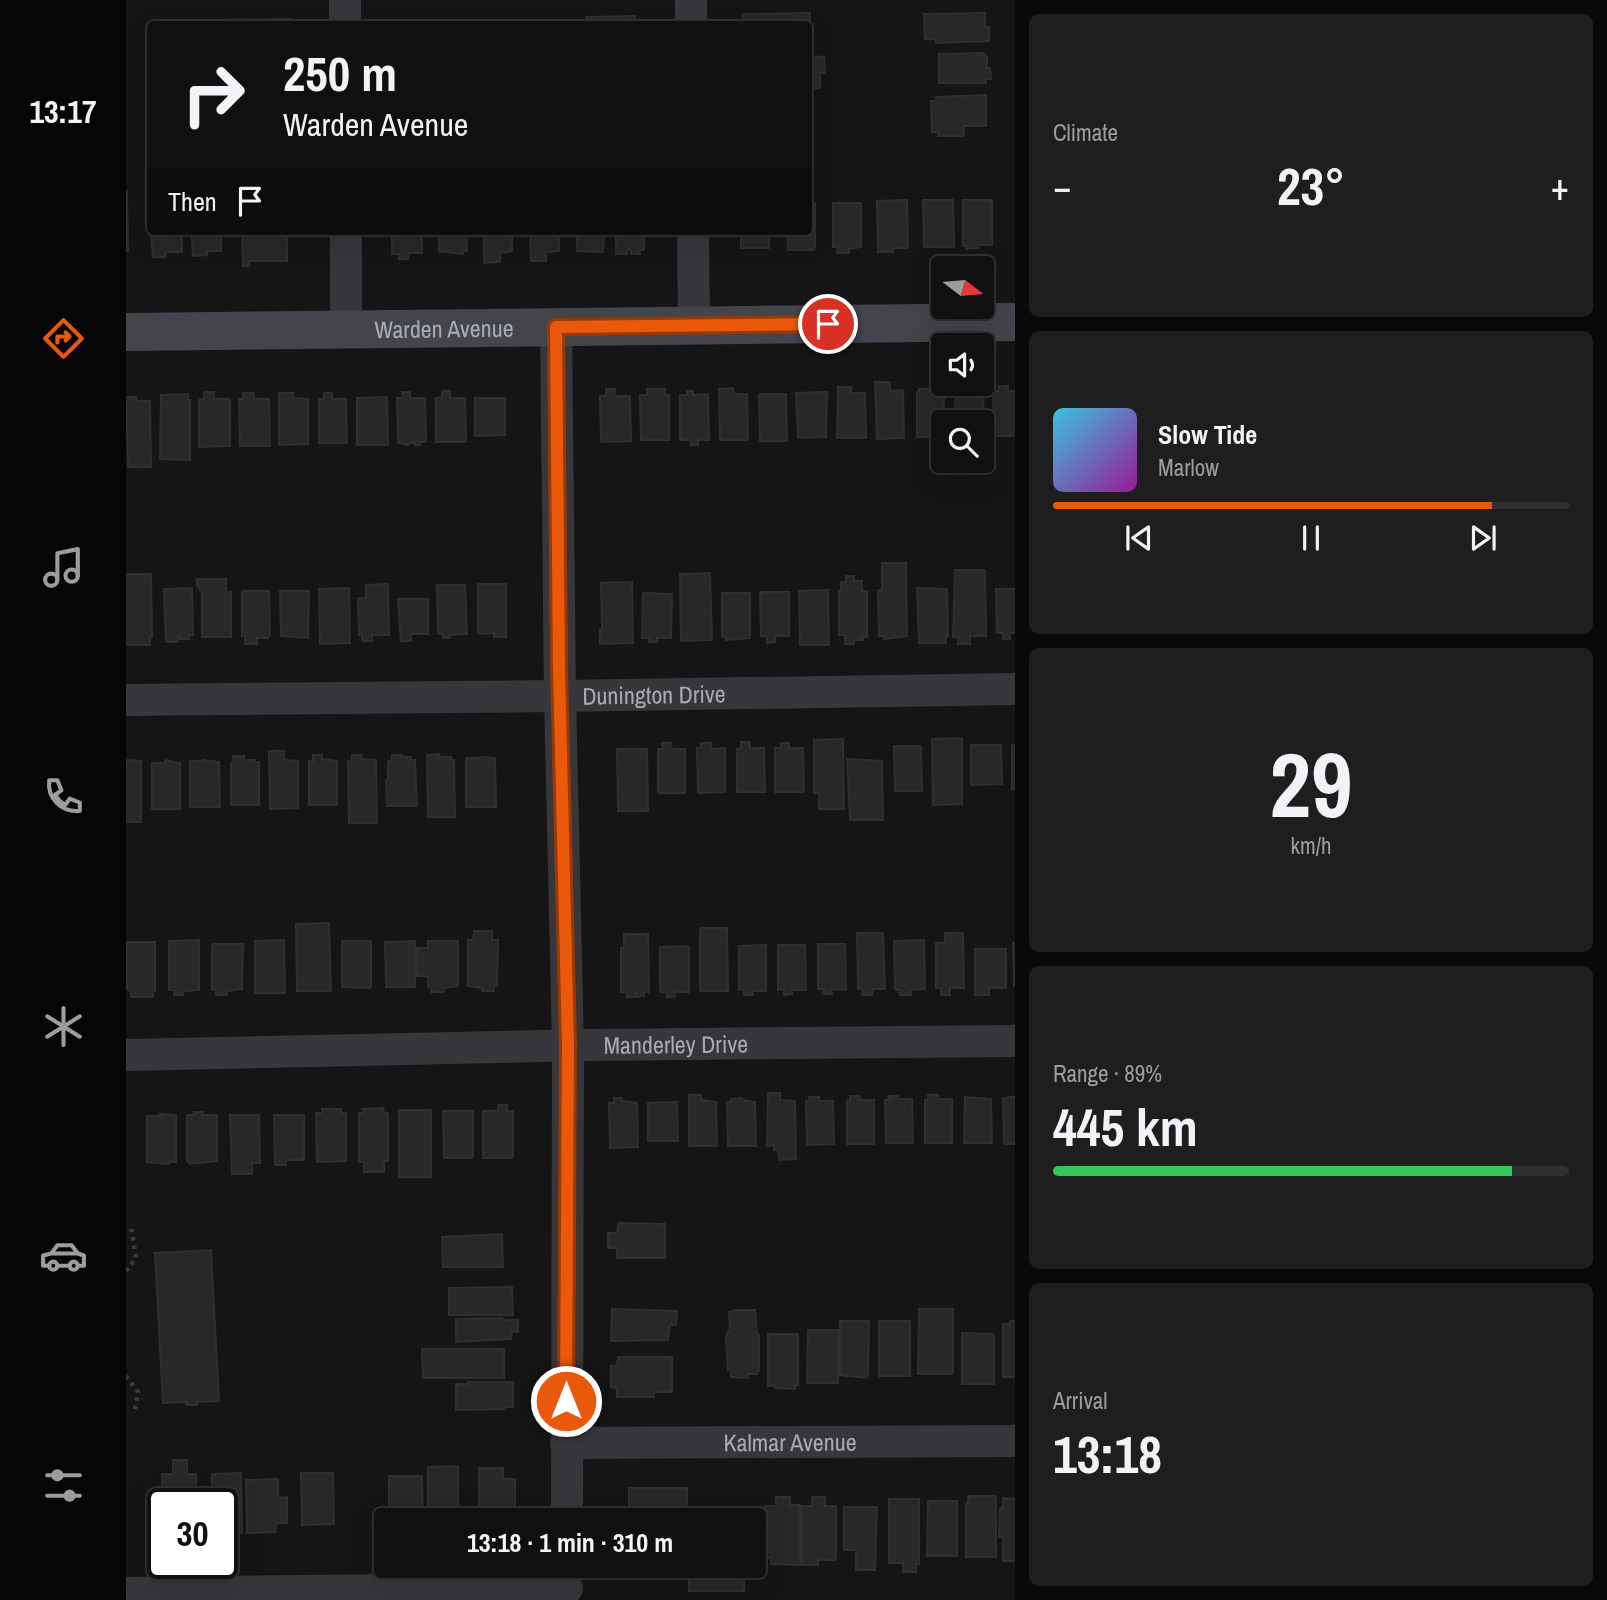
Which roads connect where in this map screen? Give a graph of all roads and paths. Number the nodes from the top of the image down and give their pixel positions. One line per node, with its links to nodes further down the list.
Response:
1 (345, 0): 3 (street)
2 (691, 0): 4 (street)
3 (345, 21)
4 (691, 21)
5 (346, 235): 10 (street)
6 (693, 235): 8 (street)
7 (1015, 322): 8 (main road, Warden Avenue)
8 (694, 326): 9 (main road, Warden Avenue)
9 (556, 327): 10 (main road, Warden Avenue); 13 (street)
10 (346, 331): 11 (main road, Warden Avenue)
11 (126, 332)
12 (1015, 688): 13 (street, Dunington Drive)
13 (560, 696): 14 (street, Dunington Drive); 16 (street)
14 (126, 699)
15 (1015, 1041): 16 (street, Manderley Drive)
16 (568, 1045): 17 (street, Manderley Drive); 23 (street)
17 (126, 1055)
18 (131, 1227): 19 (path)
19 (126, 1271)
20 (126, 1376): 21 (path)
21 (134, 1413)
22 (1015, 1441): 23 (street, Kalmar Avenue)
23 (566, 1443): 24 (street)
24 (567, 1508)
25 (567, 1585): 26 (street)
26 (126, 1593)

